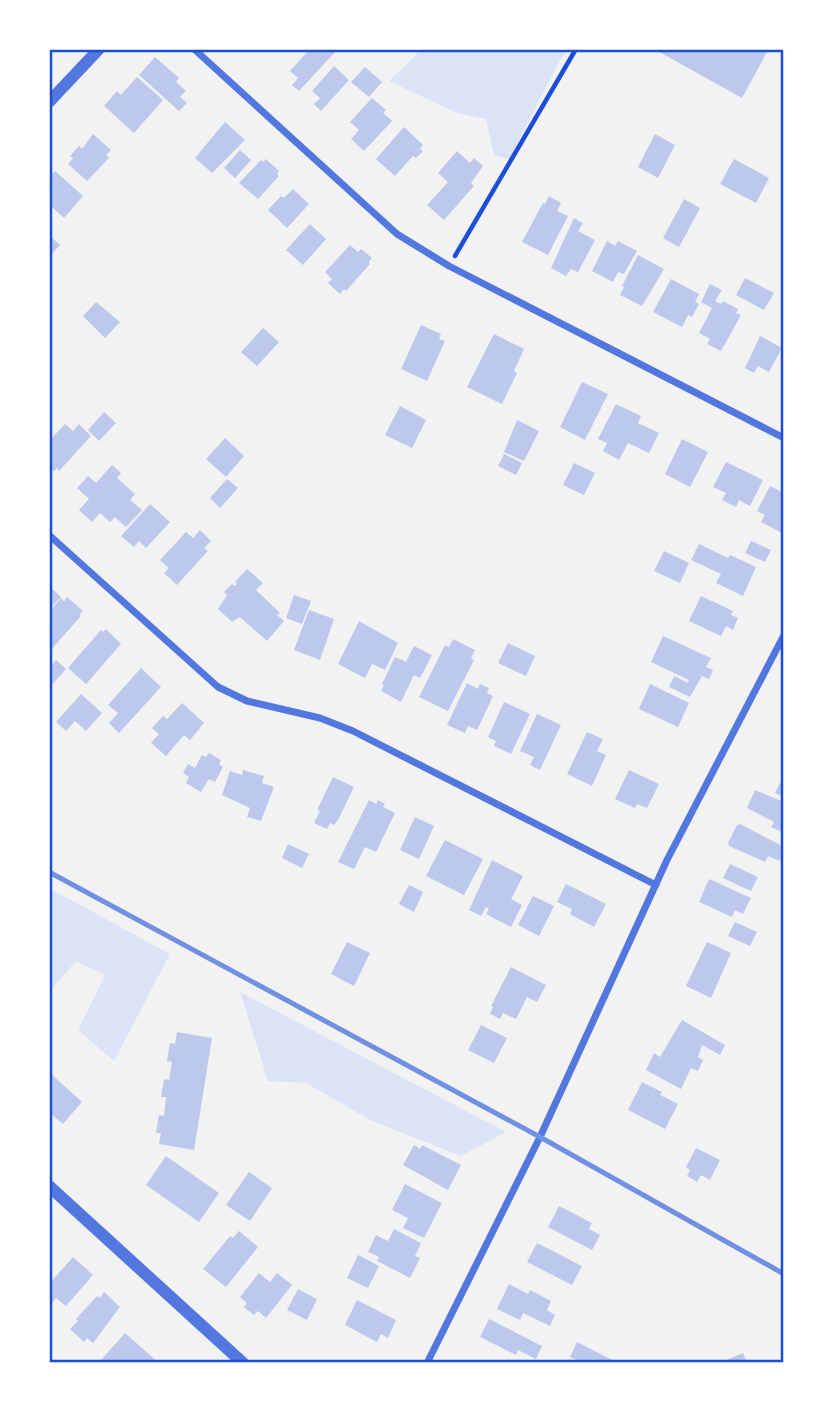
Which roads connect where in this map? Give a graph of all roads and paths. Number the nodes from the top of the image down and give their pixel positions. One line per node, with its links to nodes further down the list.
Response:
1 (99, 49): 4 (street)
2 (194, 49): 5 (street)
3 (576, 49): 5 (path)
4 (49, 102)
5 (449, 266): 6 (street)
6 (784, 438)
7 (49, 535): 9 (street)
8 (784, 635): 9 (street)
9 (656, 885): 12 (street)
10 (49, 1186): 11 (street)
11 (243, 1363)
12 (427, 1363)

